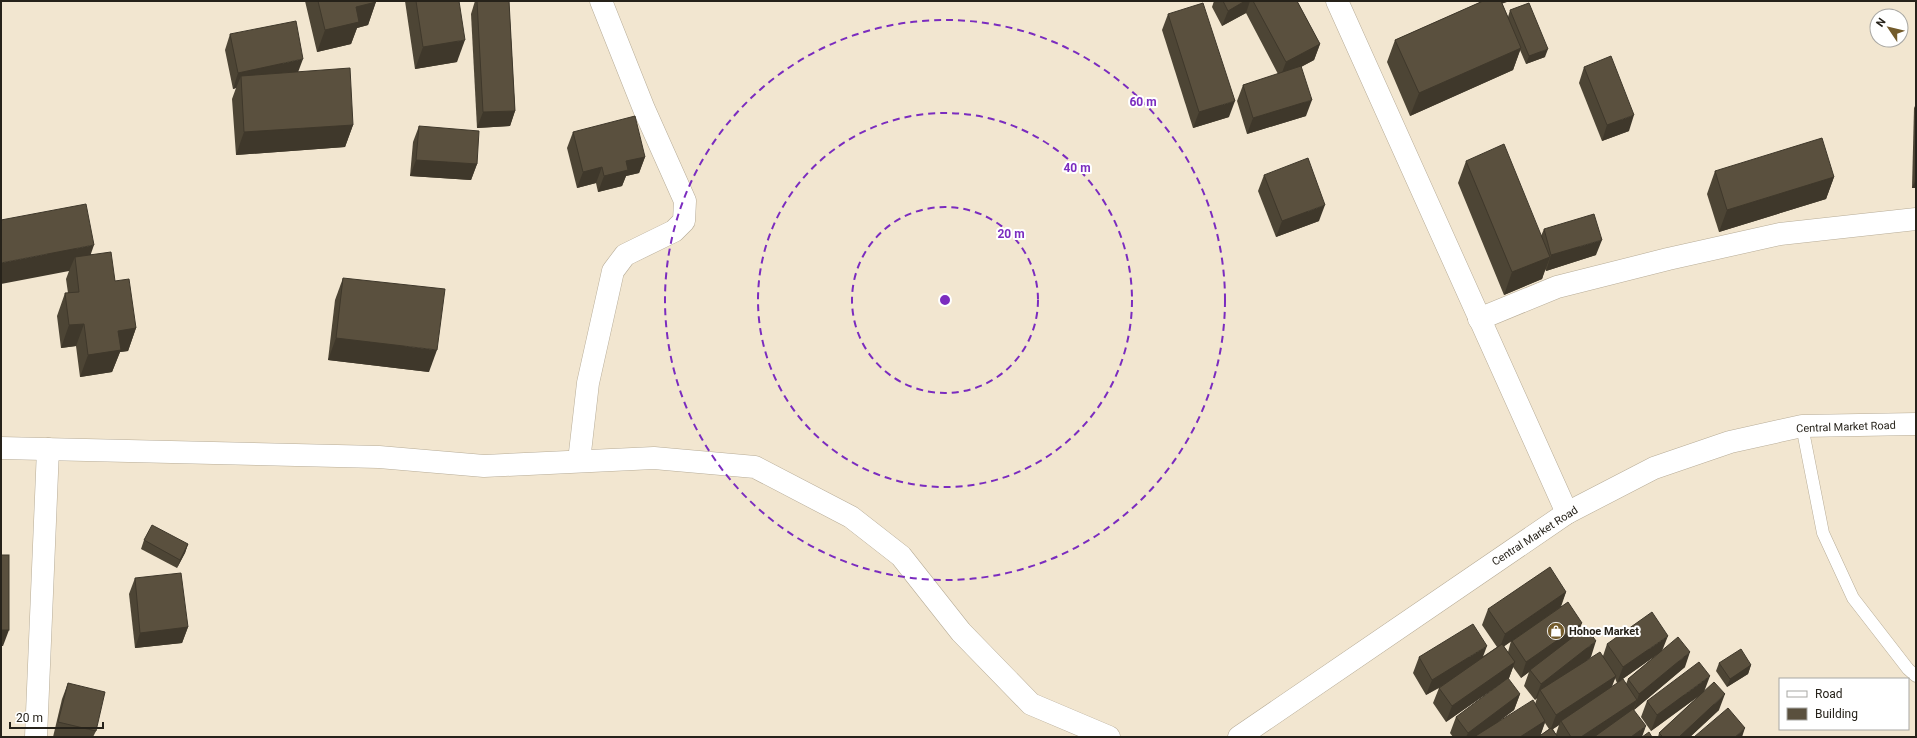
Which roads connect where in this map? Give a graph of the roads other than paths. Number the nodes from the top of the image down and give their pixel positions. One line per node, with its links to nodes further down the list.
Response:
1 (601, 1): 9 (street)
2 (1337, 1): 4 (street)
3 (1916, 219): 4 (street)
4 (1479, 319): 10 (street)
5 (1916, 424): 6 (street, Central Market Road)
6 (1802, 426): 10 (street, Central Market Road); 11 (lane)
7 (1, 448): 8 (street)
8 (48, 449): 9 (street); 12 (street)
9 (579, 461): 13 (street)
10 (1567, 513): 14 (street, Central Market Road)
11 (1916, 676)
12 (36, 737)
13 (1109, 737)
14 (1238, 737)

